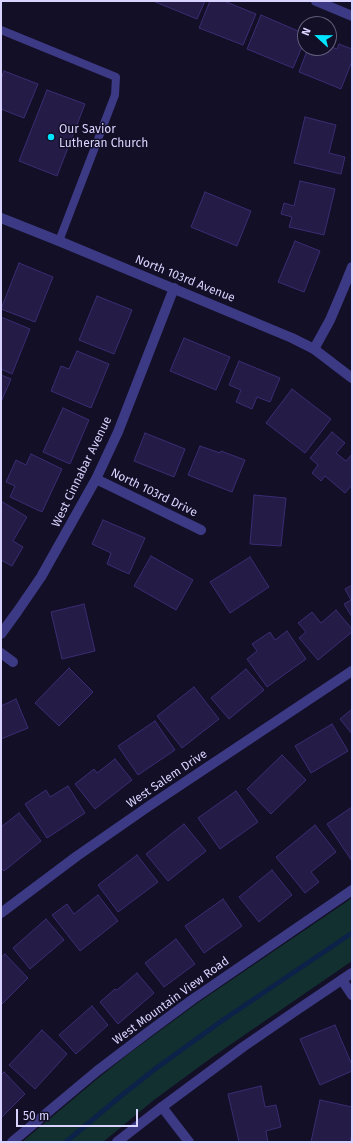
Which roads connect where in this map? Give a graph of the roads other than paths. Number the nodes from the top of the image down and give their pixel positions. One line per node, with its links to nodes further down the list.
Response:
1 (316, 1): 2 (street)
2 (352, 16)
3 (1, 30): 5 (lane)
4 (1, 218): 5 (street, North 103rd Avenue)
5 (59, 241): 7 (street, North 103rd Avenue)
6 (352, 267): 8 (street)
7 (174, 288): 8 (street, North 103rd Avenue); 10 (street, West Cinnabar Avenue)
8 (314, 349): 9 (street, North 103rd Avenue)
9 (352, 378)
10 (96, 479): 11 (street, North 103rd Drive); 12 (street, West Cinnabar Avenue)
11 (201, 530)
12 (1, 634)
13 (1, 653): 14 (street)
14 (13, 662)
15 (352, 671): 17 (street, West Salem Drive)
16 (352, 890): 22 (street, West Mountain View Road)
17 (1, 913)
18 (352, 974): 19 (street)
19 (342, 980): 20 (street); 21 (street)
20 (352, 995)
21 (162, 1107): 23 (street); 24 (street)
22 (12, 1142)
23 (117, 1142)
24 (189, 1142)

